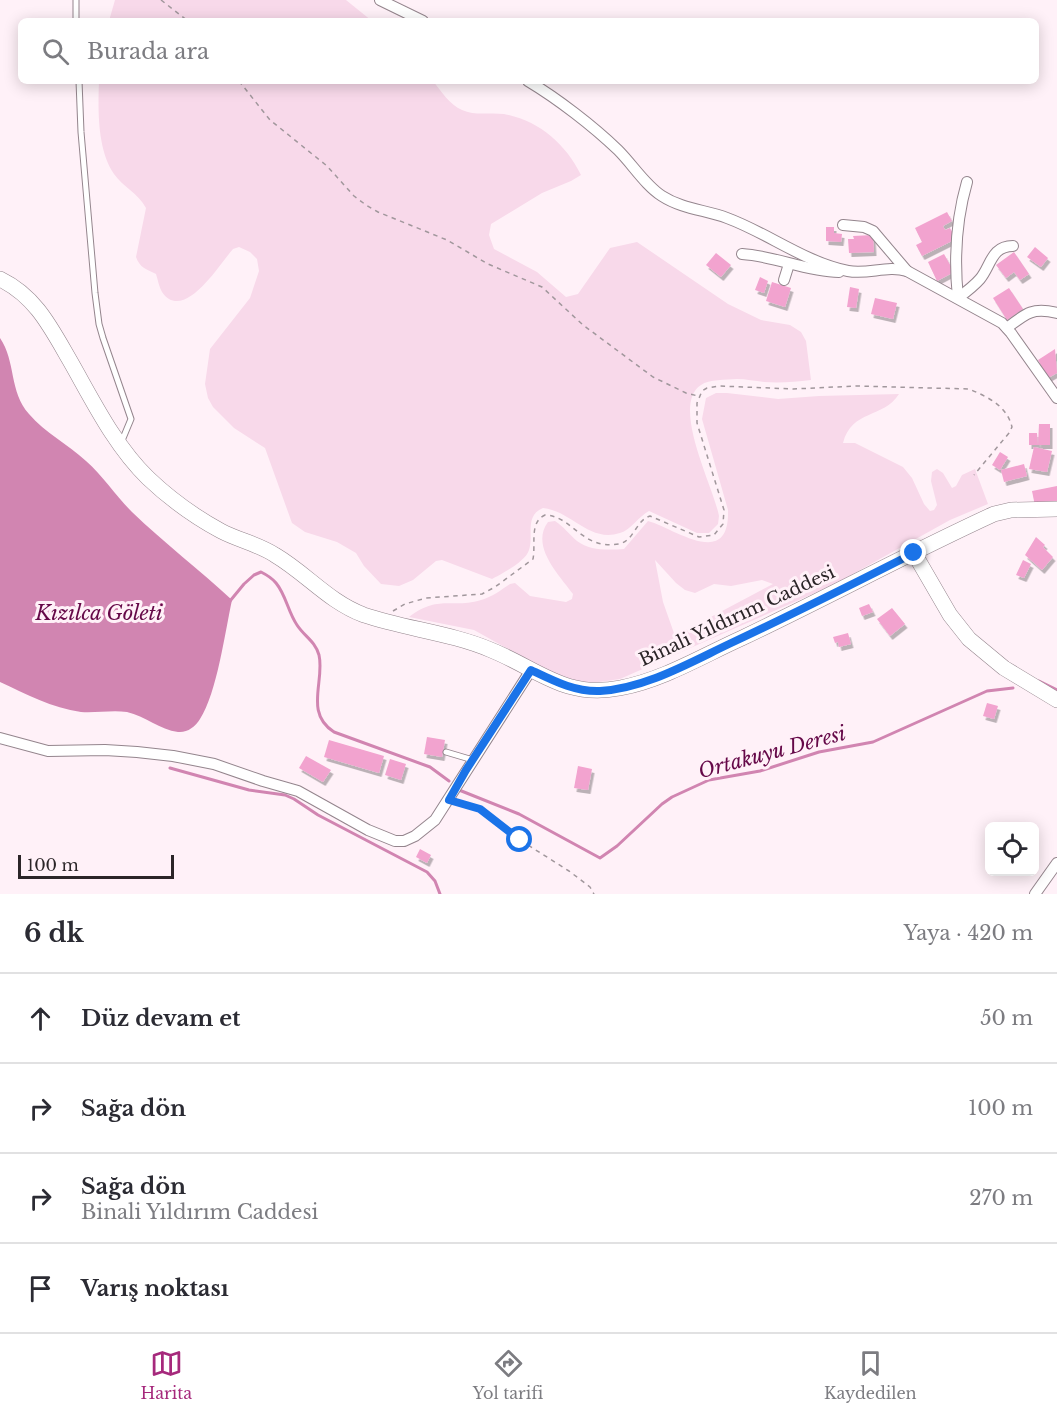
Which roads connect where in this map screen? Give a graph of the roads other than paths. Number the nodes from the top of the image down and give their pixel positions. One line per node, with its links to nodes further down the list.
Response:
1 (76, 0): 3 (lane)
2 (380, 0): 4 (street)
3 (76, 18)
4 (417, 18)
5 (79, 84): 20 (lane)
6 (532, 84): 13 (street)
7 (967, 182): 16 (street)
8 (843, 225): 12 (street)
9 (1012, 246): 16 (street)
10 (742, 254): 11 (street)
11 (789, 264): 13 (street); 15 (street)
12 (907, 271): 13 (street); 16 (street)
13 (851, 272)
14 (0, 279): 20 (street, Binali Yıldırım Caddesi)
15 (784, 280)
16 (958, 298): 18 (street)
17 (1057, 313): 18 (street)
18 (1007, 328): 19 (street)
19 (1057, 398)
20 (120, 444): 23 (street, Binali Yıldırım Caddesi)
21 (1057, 509): 22 (street, Binali Yıldırım Caddesi)
22 (914, 553): 23 (street, Binali Yıldırım Caddesi); 24 (street)
23 (531, 670): 27 (street)
24 (1057, 700)
25 (0, 738): 27 (street)
26 (446, 752): 27 (lane)
27 (473, 760)
28 (1057, 863): 29 (street)
29 (1035, 894)

